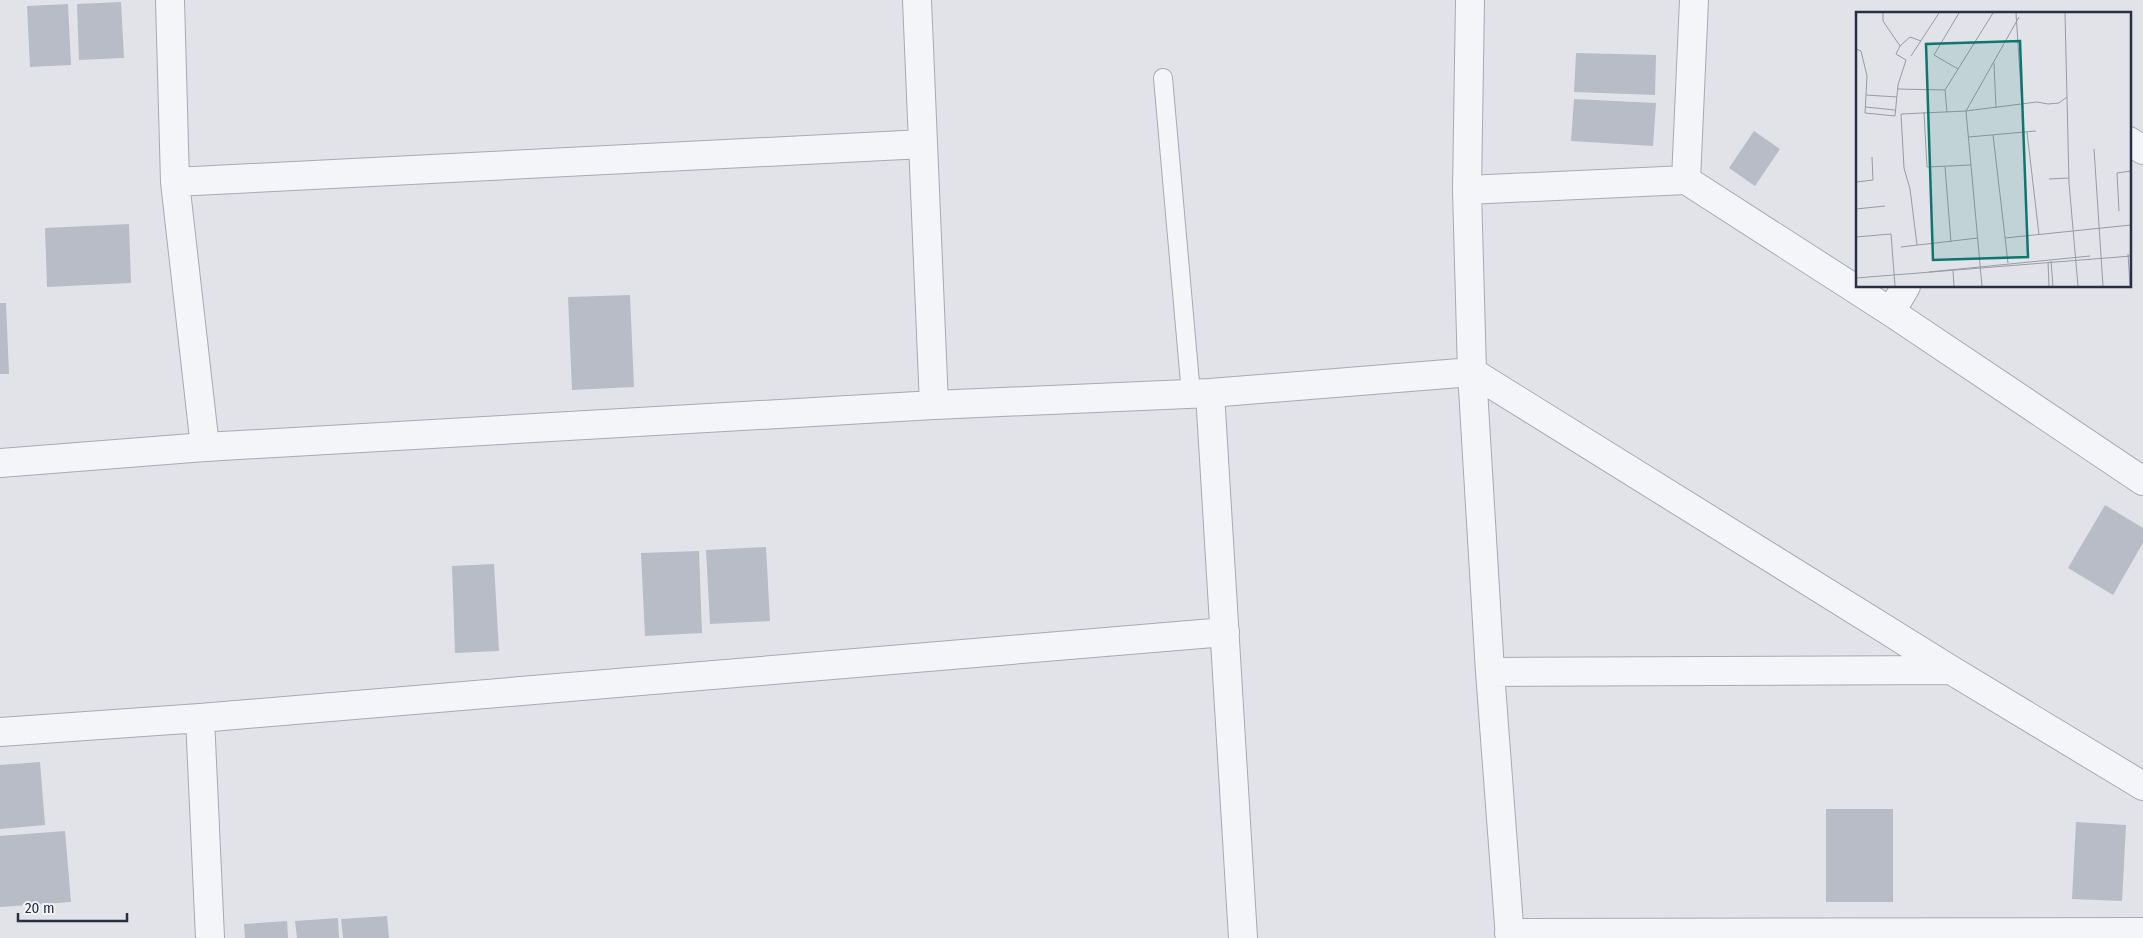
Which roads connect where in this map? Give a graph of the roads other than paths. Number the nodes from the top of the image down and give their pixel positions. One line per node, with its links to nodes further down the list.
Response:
1 (170, 0): 10 (street)
2 (917, 0): 7 (street)
3 (1470, 0): 11 (street)
4 (1694, 0): 9 (street)
5 (1163, 78): 15 (lane)
6 (2130, 142): 8 (street)
7 (923, 144): 10 (street); 16 (street)
8 (2143, 150)
9 (1686, 180): 11 (street); 13 (street)
10 (175, 182): 17 (street)
11 (1467, 190): 14 (street)
12 (1905, 288): 13 (street)
13 (1890, 312): 19 (street)
14 (1472, 372): 15 (street); 21 (street); 22 (street)
15 (1200, 394): 16 (street); 20 (street)
16 (934, 405): 17 (street)
17 (205, 447): 18 (street)
18 (0, 463)
19 (2143, 481)
20 (1225, 632): 23 (street); 29 (street)
21 (1950, 670): 22 (street); 25 (street)
22 (1490, 672): 27 (street)
23 (200, 718): 24 (street); 28 (street)
24 (0, 732)
25 (2143, 786)
26 (2143, 932): 27 (street)
27 (1510, 935)
28 (210, 938)
29 (1243, 938)

